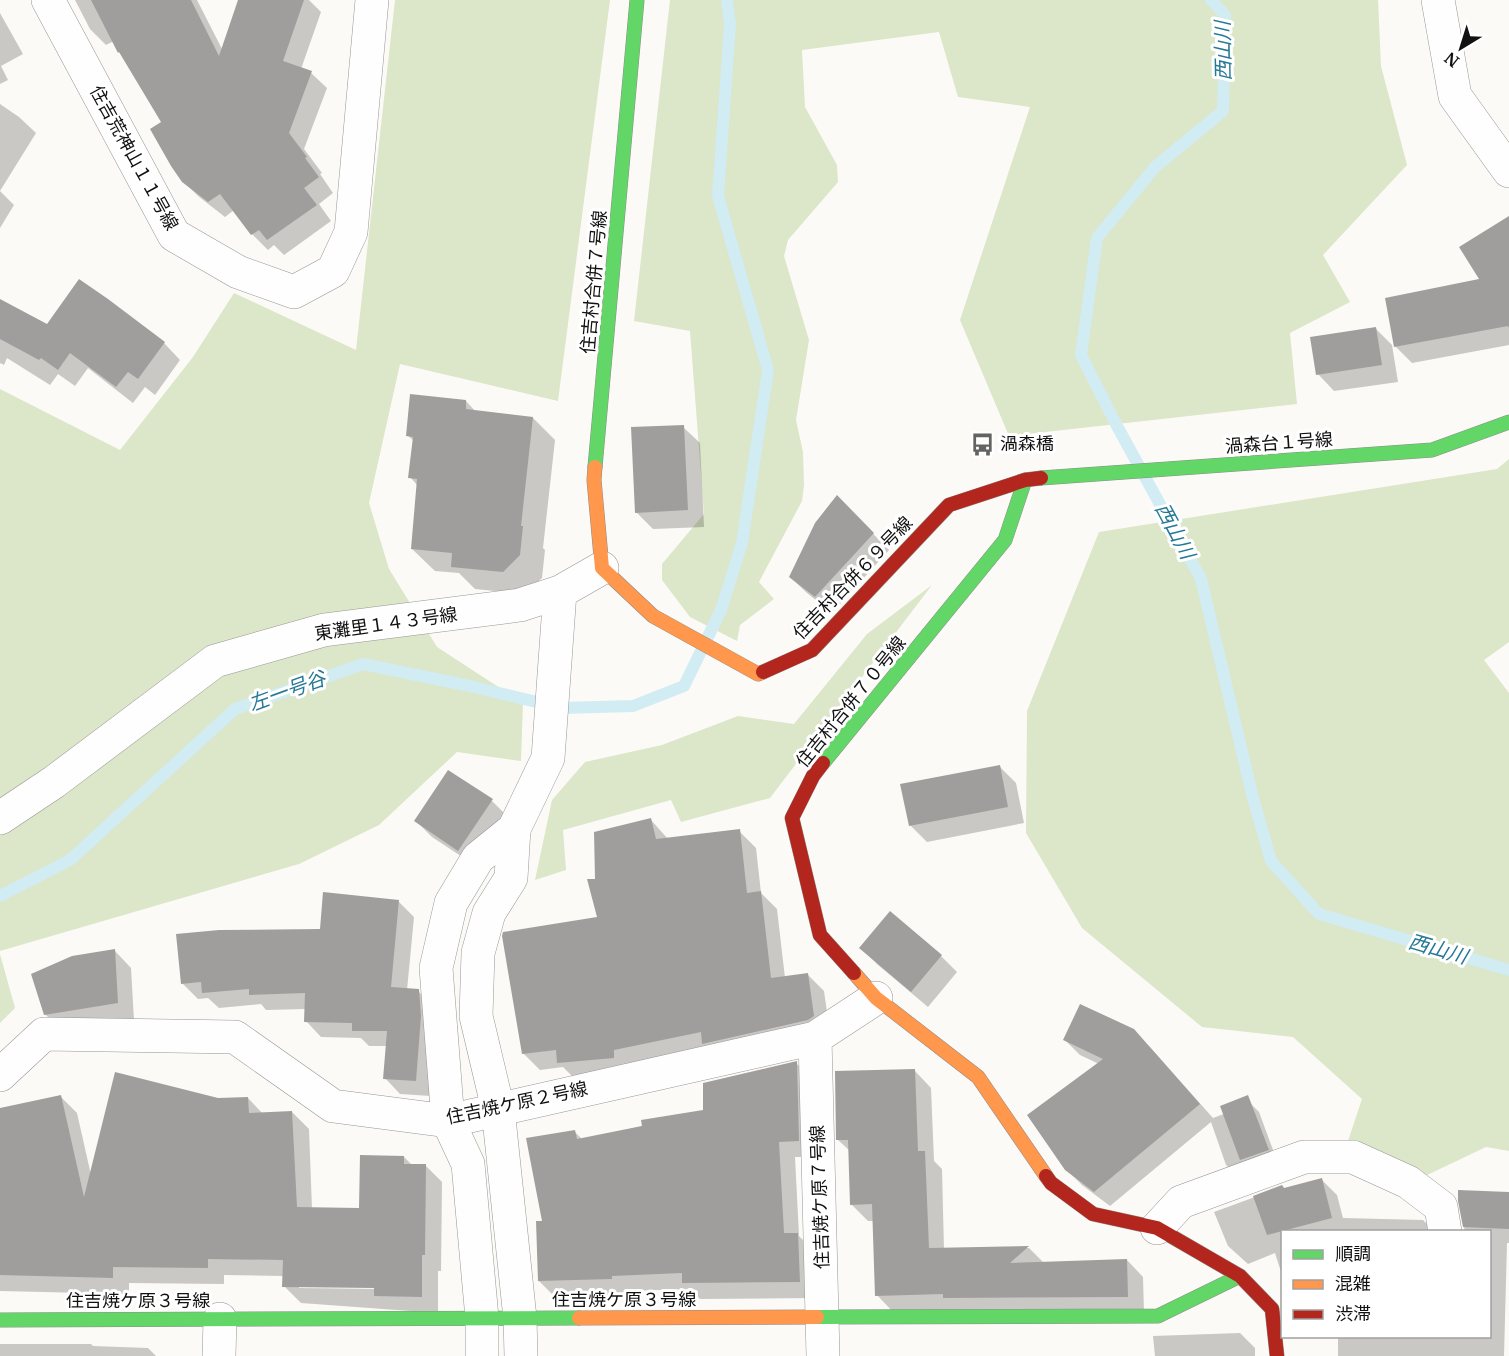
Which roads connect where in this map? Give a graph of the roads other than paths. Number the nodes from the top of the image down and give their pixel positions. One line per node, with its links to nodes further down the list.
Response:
1 (48, 0): 2 (street, 住吉荒神山１１号線)
2 (372, 0)
3 (637, 0): 9 (street, 住吉村合併７号線)
4 (1438, 0): 5 (street)
5 (1509, 171)
6 (1509, 422): 7 (street, 渦森台１号線)
7 (1047, 477): 8 (street, 住吉村合併６９号線)
8 (1025, 480): 9 (street, 住吉村合併６９号線); 13 (street, 住吉村合併７０号線)
9 (602, 568): 10 (street, 東灘里１４３号線)
10 (560, 592): 11 (street, 東灘里１４３号線); 12 (street)
11 (0, 818)
12 (514, 829): 16 (street); 17 (street)
13 (876, 998): 14 (street, 住吉焼ケ原２号線); 18 (street, 住吉村合併７０号線)
14 (815, 1038): 16 (street, 住吉焼ケ原２号線); 21 (street, 住吉焼ケ原７号線)
15 (0, 1075): 17 (street, 住吉焼ケ原２号線)
16 (498, 1109): 17 (street, 住吉焼ケ原２号線); 23 (street)
17 (448, 1121): 22 (street)
18 (1156, 1228): 19 (street); 20 (street, 住吉村合併７０号線)
19 (1445, 1230)
20 (1240, 1276): 21 (street, 住吉焼ケ原３号線); 30 (street, 住吉村合併７０号線)
21 (823, 1316): 23 (street, 住吉焼ケ原３号線); 29 (street, 住吉焼ケ原７号線)
22 (482, 1318): 23 (street, 住吉焼ケ原３号線); 24 (street, 住吉焼ケ原３号線); 27 (street)
23 (520, 1318): 28 (street)
24 (220, 1319): 25 (street, 住吉焼ケ原３号線); 26 (street)
25 (0, 1320)
26 (219, 1356)
27 (482, 1356)
28 (521, 1356)
29 (824, 1356)
30 (1277, 1356)

